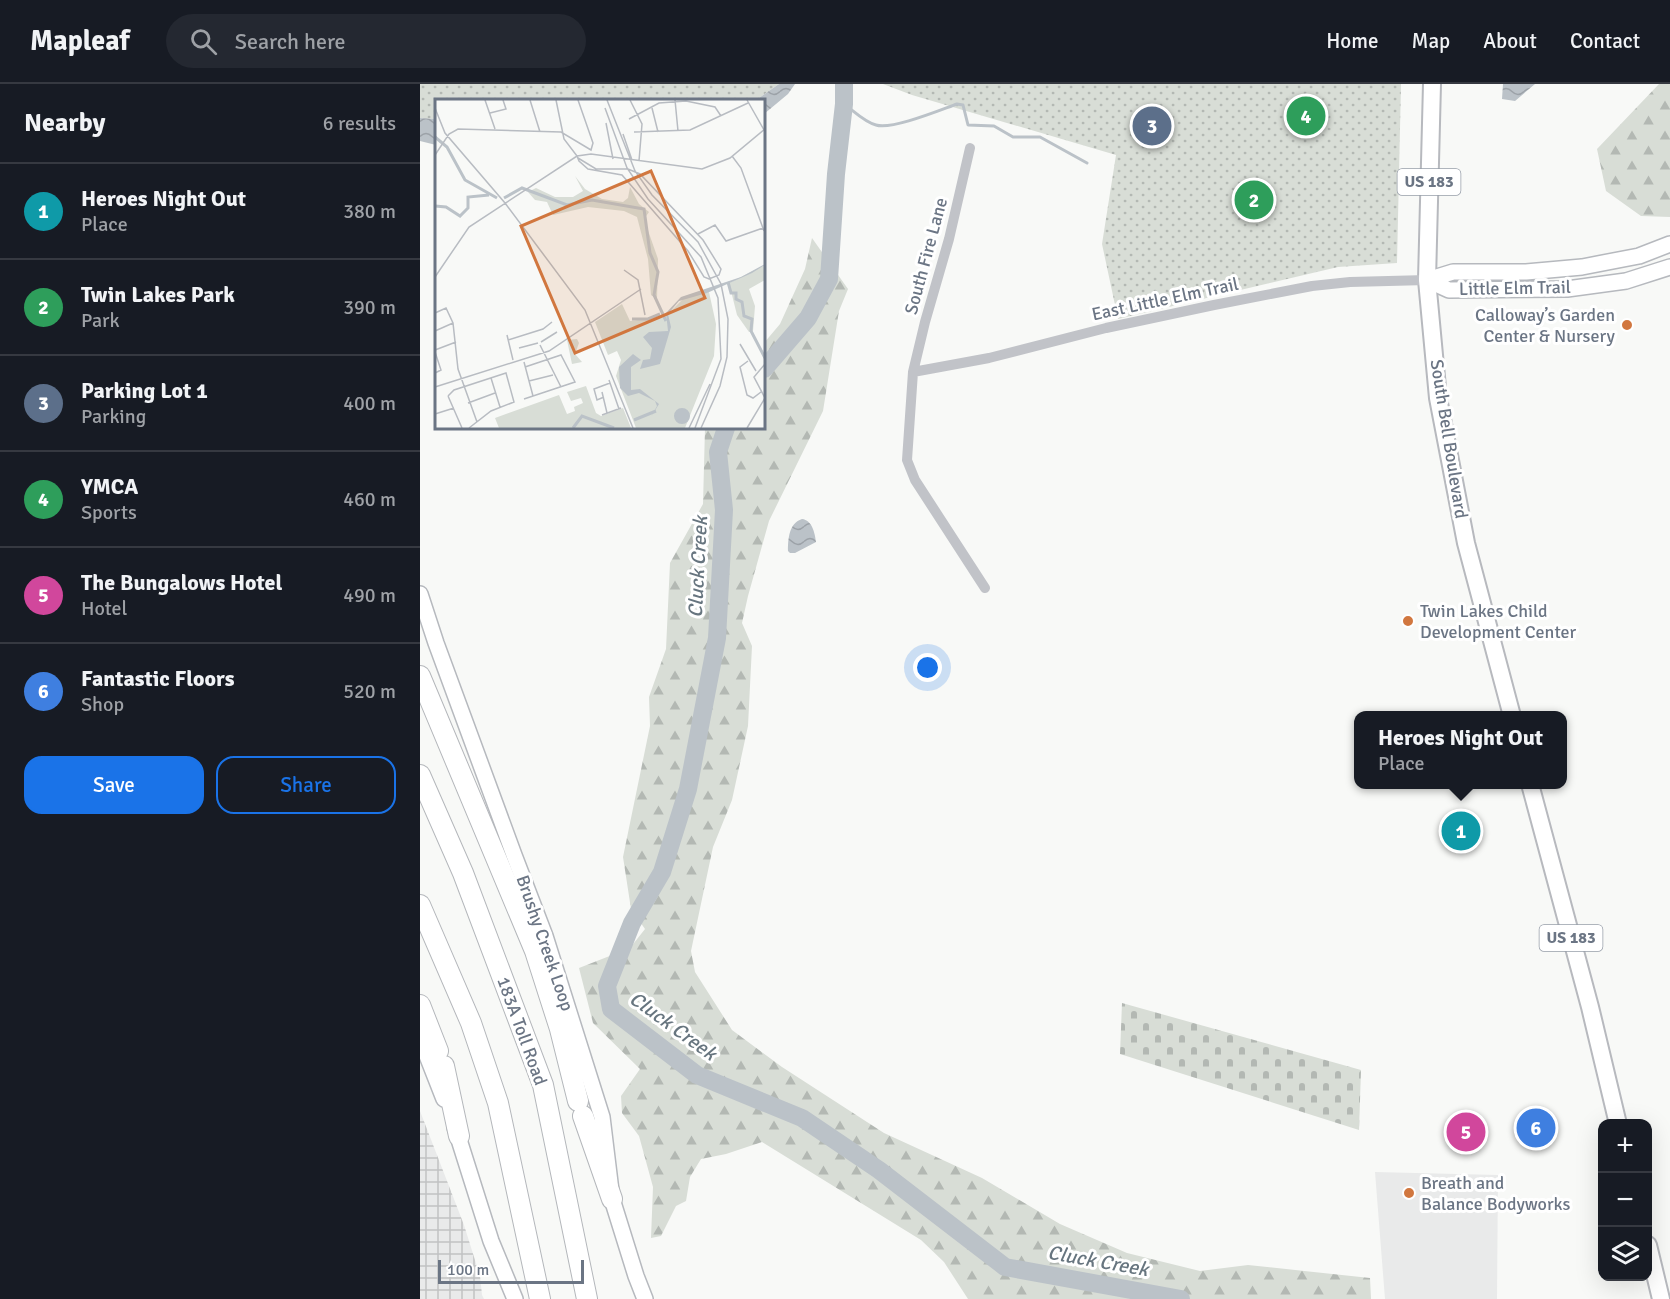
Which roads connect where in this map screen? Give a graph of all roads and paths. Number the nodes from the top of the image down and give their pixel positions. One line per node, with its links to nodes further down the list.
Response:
1 (1432, 84): 5 (main road, South Bell Boulevard / US 183)
2 (970, 148): 6 (street, South Fire Lane)
3 (1670, 244): 5 (main road, Little Elm Trail)
4 (1670, 267): 5 (main road, Little Elm Trail)
5 (1427, 280): 6 (street, East Little Elm Trail); 10 (main road, South Bell Boulevard / US 183)
6 (913, 372): 7 (street, South Fire Lane)
7 (985, 588)
8 (420, 594): 18 (main road, Brushy Creek Loop)
9 (420, 676): 18 (highway)
10 (1511, 711)
11 (420, 775): 22 (highway, 183A Toll Road)
12 (1531, 789): 16 (main road, US 183)
13 (420, 905): 21 (highway)
14 (420, 1005): 17 (highway)
15 (420, 1038): 17 (main road)
16 (1617, 1119)
17 (459, 1136): 20 (main road)
18 (612, 1199): 23 (main road, Brushy Creek Loop)
19 (1652, 1264): 24 (main road)
20 (515, 1299)
21 (540, 1299)
22 (587, 1299)
23 (645, 1299)
24 (1661, 1299)

